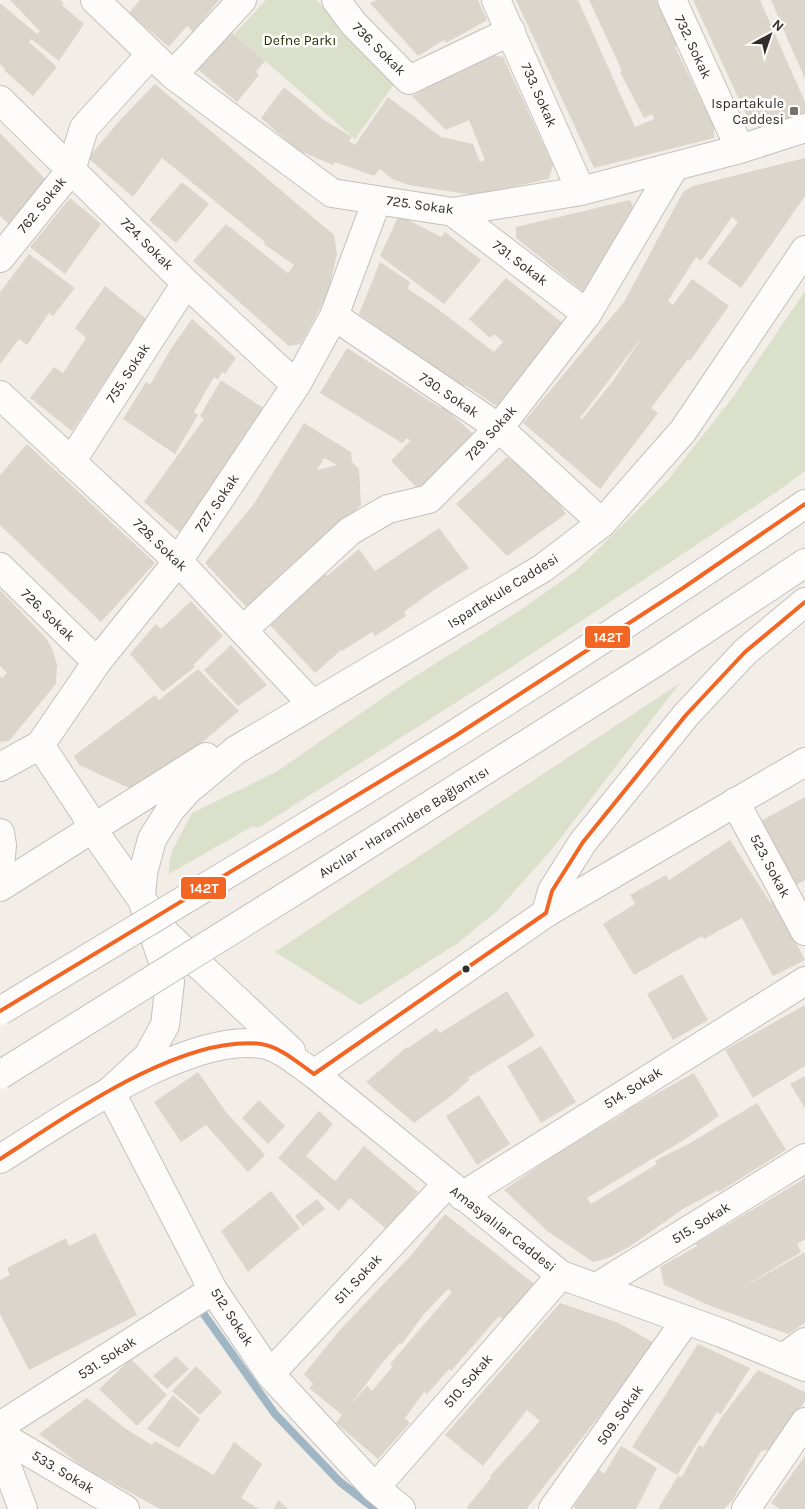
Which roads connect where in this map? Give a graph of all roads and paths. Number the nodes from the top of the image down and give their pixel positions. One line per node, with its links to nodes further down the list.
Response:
1 (95, 0): 7 (main road, 725. Sokak)
2 (242, 0): 8 (main road)
3 (336, 0): 6 (main road, 736. Sokak)
4 (496, 0): 6 (main road, 733. Sokak)
5 (672, 0): 11 (main road, 732. Sokak)
6 (510, 31): 14 (main road, 733. Sokak)
7 (150, 54): 8 (main road, 725. Sokak); 13 (main road, 762. Sokak)
8 (173, 75): 15 (main road, 725. Sokak)
9 (0, 100): 13 (main road, 724. Sokak)
10 (805, 128): 11 (main road, 725. Sokak)
11 (740, 150): 12 (main road, 725. Sokak)
12 (674, 167): 14 (main road, 725. Sokak); 20 (main road, 729. Sokak)
13 (71, 170): 18 (main road, 762. Sokak); 19 (main road, 724. Sokak)
14 (581, 191): 16 (main road, 725. Sokak)
15 (377, 200): 16 (main road, 725. Sokak); 21 (main road, 727. Sokak)
16 (452, 212): 20 (main road, 731. Sokak)
17 (805, 250): 27 (main road, Ispartakule Caddesi)
18 (2, 251)
19 (186, 283): 22 (main road, 724. Sokak); 25 (main road, 755. Sokak)
20 (587, 314): 24 (main road, 729. Sokak)
21 (334, 316): 22 (main road, 727. Sokak); 24 (main road, 730. Sokak)
22 (296, 385): 28 (main road, 727. Sokak)
23 (0, 395): 25 (main road, 728. Sokak)
24 (498, 428): 27 (main road, 730. Sokak); 32 (main road, 729. Sokak)
25 (71, 462): 28 (main road, 728. Sokak)
26 (805, 504): 48 (main road, bridge)
27 (602, 523): 34 (main road, Ispartakule Caddesi)
28 (178, 561): 32 (main road, 728. Sokak); 33 (main road, 727. Sokak)
29 (805, 563): 50 (main road, Avcılar - Haramidere Bağlantısı, bridge)
30 (0, 567): 33 (main road, 726. Sokak)
31 (805, 602): 45 (main road)
32 (243, 630): 34 (main road, 728. Sokak)
33 (97, 662): 35 (main road, 727. Sokak)
34 (312, 704): 36 (main road, Ispartakule Caddesi)
35 (40, 745): 38 (main road, 727. Sokak); 40 (main road)
36 (236, 750): 40 (main road); 44 (main road)
37 (805, 762): 39 (main road)
38 (0, 766)
39 (735, 802): 45 (main road); 46 (main road, 523. Sokak)
40 (93, 830): 43 (main road); 44 (main road)
41 (0, 833): 42 (main road)
42 (0, 866)
43 (0, 887)
44 (141, 897): 49 (main road); 51 (main road)
45 (546, 913): 49 (main road)
46 (805, 931)
47 (805, 981): 54 (main road, 514. Sokak)
48 (0, 1011)
49 (314, 1074): 51 (main road); 54 (main road, Amasyalılar Caddesi)
50 (0, 1075)
51 (110, 1090): 53 (main road); 57 (main road, 512. Sokak)
52 (805, 1158): 56 (main road, 515. Sokak)
53 (0, 1159)
54 (454, 1190): 55 (main road, Amasyalılar Caddesi); 61 (main road, 511. Sokak)
55 (561, 1275): 56 (main road, Amasyalılar Caddesi); 66 (main road, 510. Sokak)
56 (597, 1288): 58 (main road, Amasyalılar Caddesi)
57 (213, 1290): 61 (main road, 512. Sokak); 63 (main road, 531. Sokak)
58 (686, 1320): 60 (main road, Amasyalılar Caddesi); 70 (main road, 509. Sokak)
59 (805, 1342): 60 (main road)
60 (794, 1362)
61 (270, 1374): 66 (main road, 512. Sokak)
62 (805, 1422): 71 (main road)
63 (0, 1426)
64 (0, 1435): 68 (main road, 533. Sokak)
65 (0, 1448): 67 (main road)
66 (375, 1488): 69 (main road, 512. Sokak)
67 (23, 1509)
68 (125, 1509)
69 (401, 1509)
70 (553, 1509)
71 (746, 1509)

